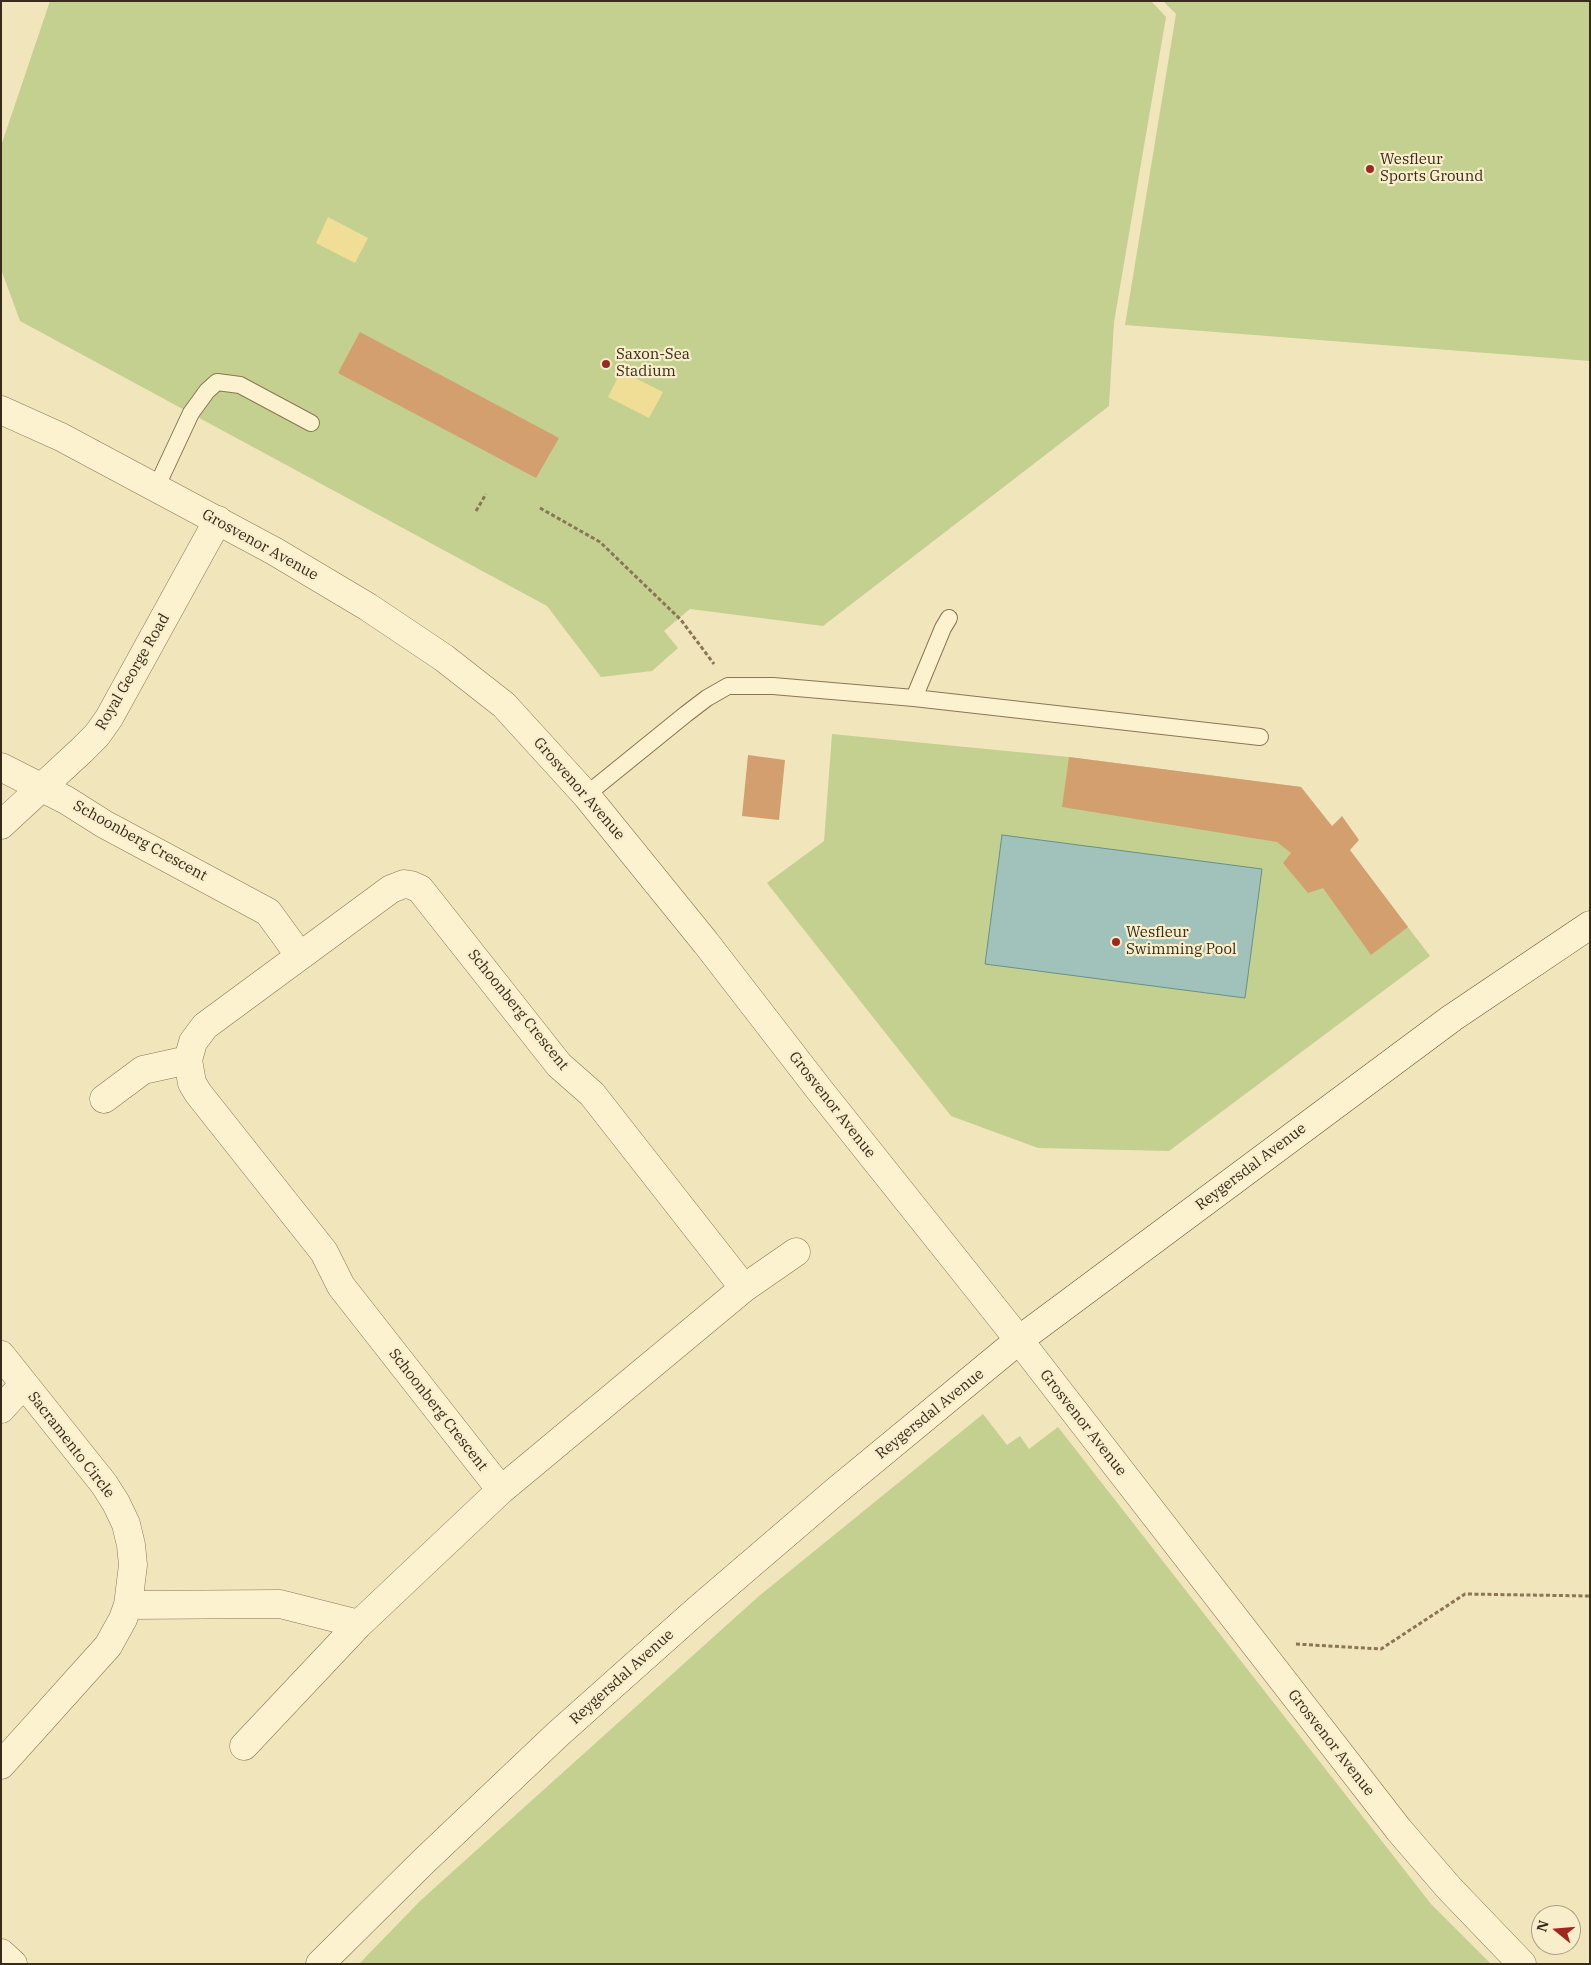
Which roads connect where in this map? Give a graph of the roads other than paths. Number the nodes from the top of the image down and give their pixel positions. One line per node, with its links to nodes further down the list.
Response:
1 (1, 410): 3 (street, Grosvenor Avenue)
2 (312, 423): 3 (lane)
3 (156, 488): 4 (street, Grosvenor Avenue)
4 (218, 520): 9 (street, Royal George Road); 10 (street, Grosvenor Avenue)
5 (949, 618): 6 (lane)
6 (914, 698): 7 (lane); 10 (lane)
7 (1260, 737)
8 (1, 767): 9 (street, Schoonberg Crescent)
9 (41, 788): 11 (street, Royal George Road); 13 (street, Schoonberg Crescent)
10 (586, 795): 18 (street, Grosvenor Avenue)
11 (1, 825)
12 (1590, 925): 18 (street, Reygersdal Avenue)
13 (300, 956): 14 (street, Schoonberg Crescent); 17 (street, Schoonberg Crescent)
14 (188, 1060): 15 (street); 22 (street, Schoonberg Crescent)
15 (104, 1099)
16 (796, 1252): 17 (street)
17 (744, 1288): 22 (street)
18 (1018, 1340): 29 (street, Reygersdal Avenue); 30 (street, Grosvenor Avenue)
19 (1, 1354): 20 (street, Sacramento Circle)
20 (24, 1384): 21 (street); 23 (street, Sacramento Circle)
21 (1, 1409)
22 (501, 1490): 24 (street)
23 (128, 1605): 24 (street); 26 (street, Sacramento Circle)
24 (359, 1624): 25 (street)
25 (244, 1746)
26 (1, 1765)
27 (1, 1953): 28 (street)
28 (13, 1964)
29 (320, 1964)
30 (1522, 1964)

